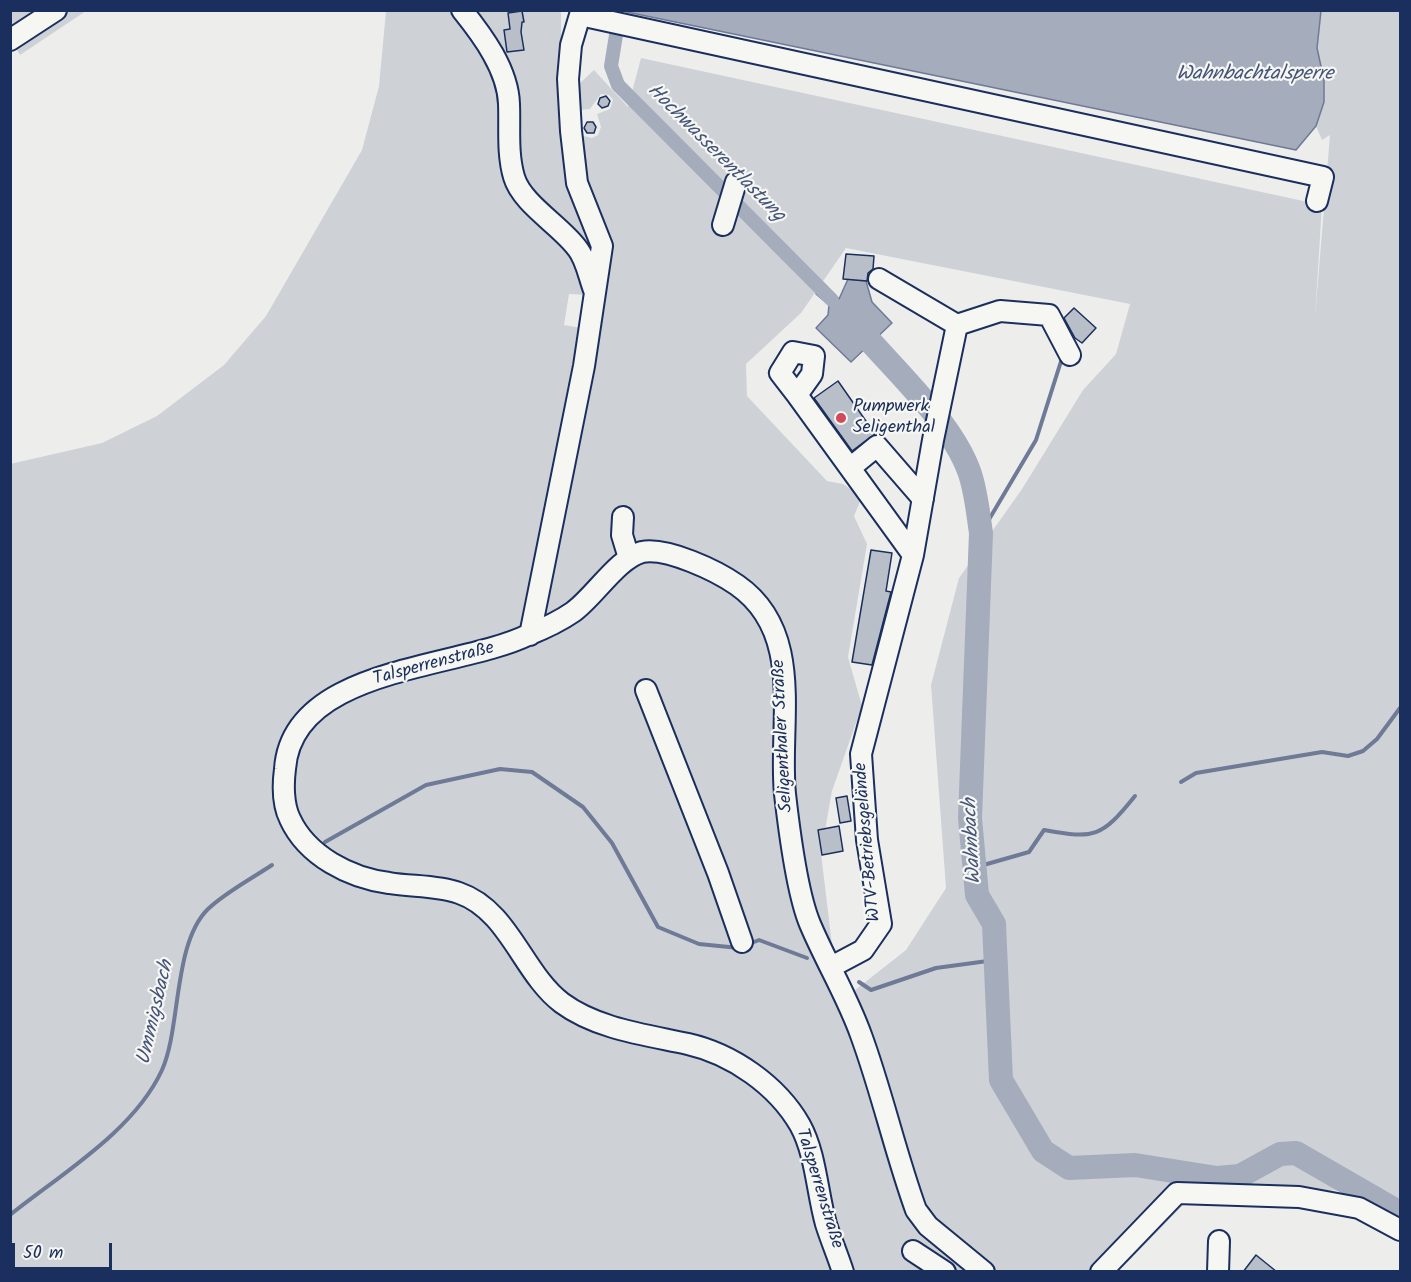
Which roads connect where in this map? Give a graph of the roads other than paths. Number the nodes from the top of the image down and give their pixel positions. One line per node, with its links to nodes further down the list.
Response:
1 (56, 10): 3 (street)
2 (462, 10): 8 (street)
3 (10, 40)
4 (736, 182): 6 (street)
5 (1317, 201): 8 (street)
6 (723, 225)
7 (879, 279): 9 (street)
8 (595, 293): 17 (street)
9 (957, 325): 10 (street); 13 (street, WTV-Betriebsgelände)
10 (1070, 355)
11 (796, 395): 12 (street)
12 (850, 468): 13 (street); 15 (street)
13 (923, 499): 15 (street, WTV-Betriebsgelände)
14 (623, 517): 16 (street)
15 (913, 555): 20 (street, WTV-Betriebsgelände)
16 (629, 558): 17 (street); 20 (street, Seligenthaler Straße)
17 (530, 635): 24 (street, Talsperrenstraße)
18 (646, 690): 19 (street)
19 (742, 942)
20 (831, 967): 26 (street, Seligenthaler Straße)
21 (1401, 1230): 27 (street)
22 (1219, 1242): 28 (street)
23 (913, 1251): 25 (street)
24 (843, 1272)
25 (945, 1272)
26 (984, 1272)
27 (1101, 1272)
28 (1218, 1272)

